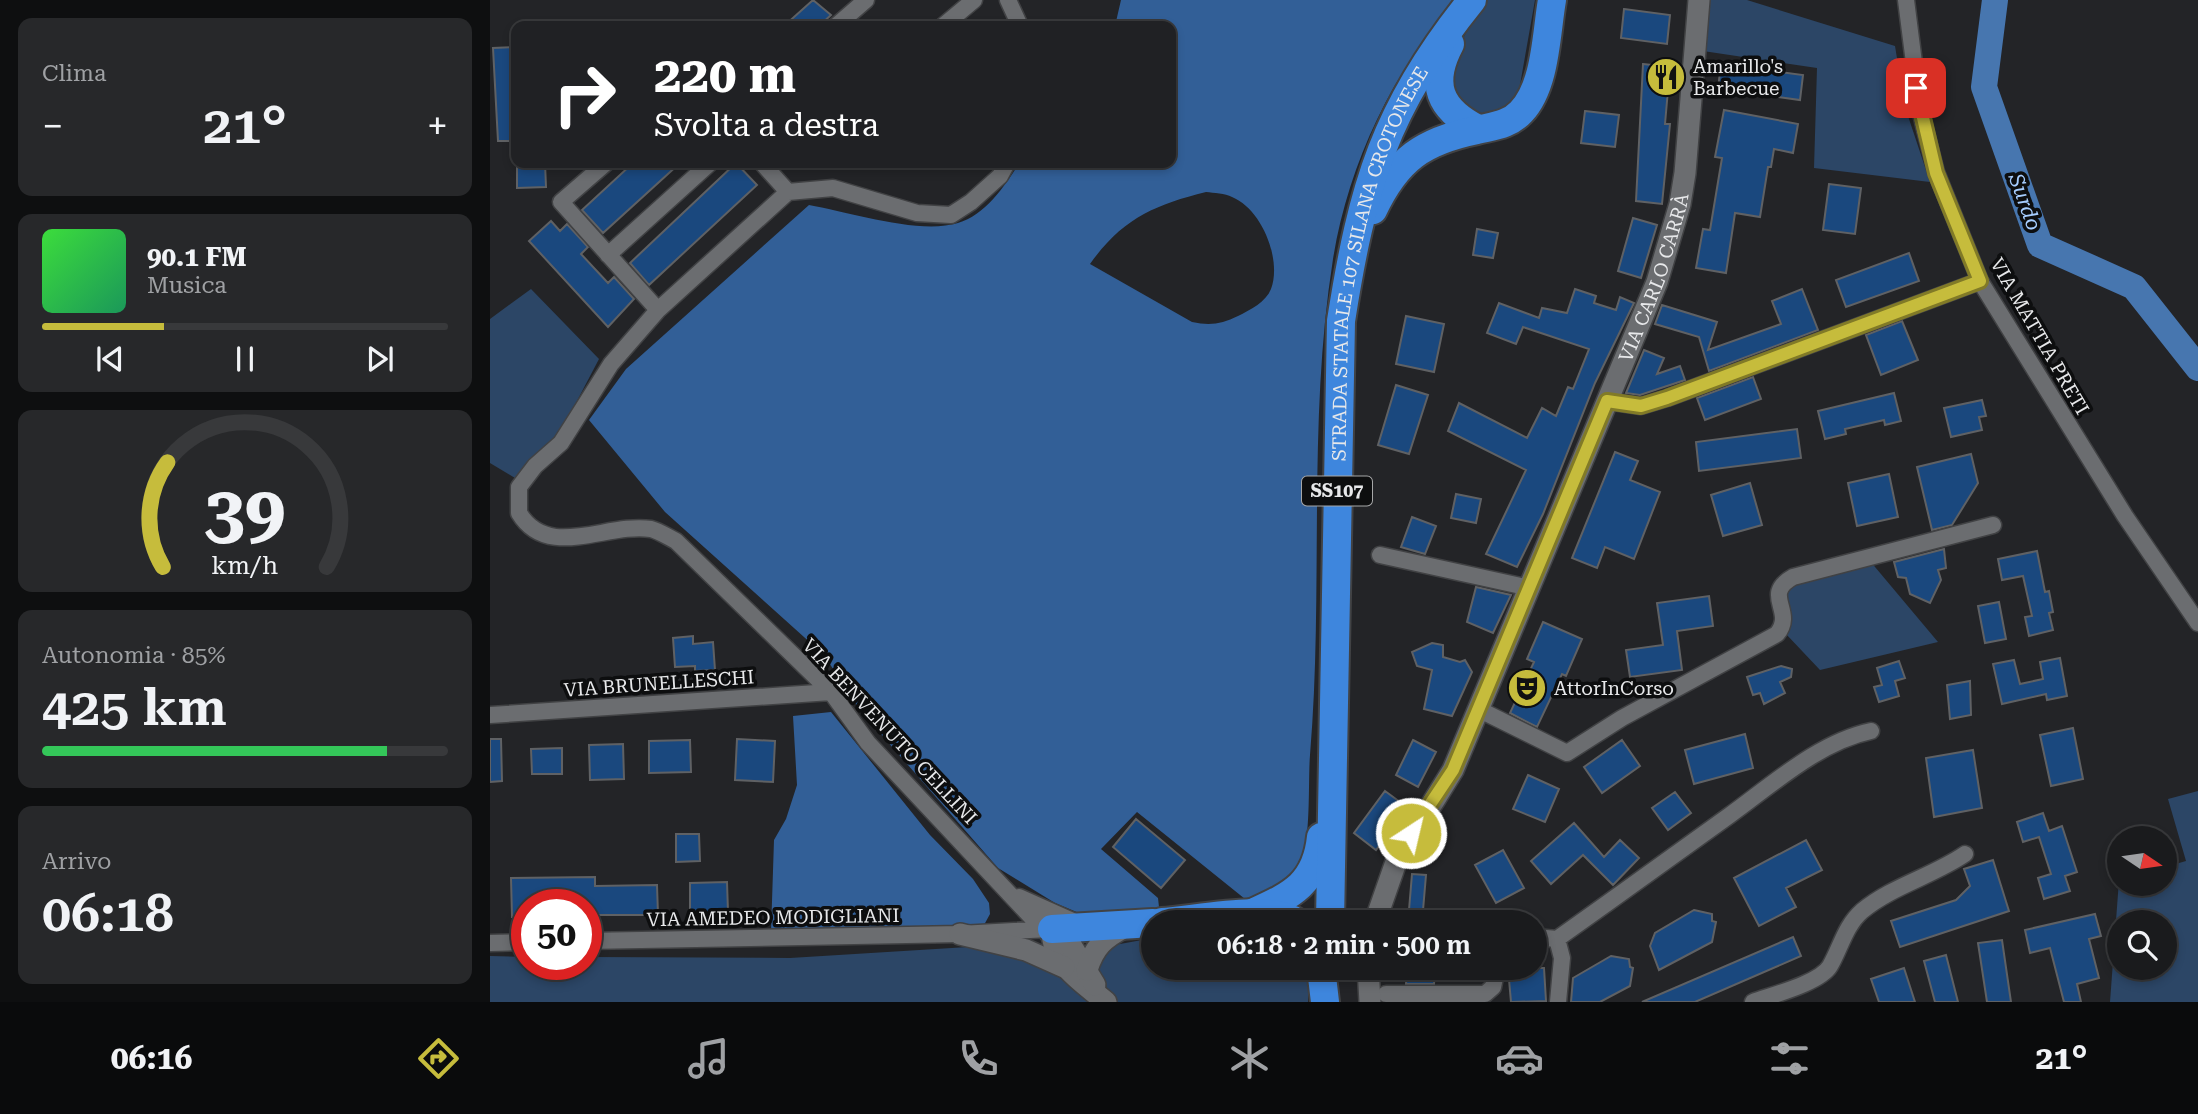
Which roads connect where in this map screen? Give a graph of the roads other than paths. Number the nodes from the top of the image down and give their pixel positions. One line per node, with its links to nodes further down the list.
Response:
1 (866, 0): 8 (street)
2 (974, 0): 9 (street)
3 (1008, 0): 10 (street)
4 (1472, 0): 11 (highway); 17 (highway, STRADA STATALE 107 SILANA CROTONESE / SS107)
5 (1552, 0): 11 (highway)
6 (1699, 0): 21 (main road, VIA CARLO CARRÀ)
7 (1906, 0): 19 (street, VIA MATTIA PRETI)
8 (842, 21)
9 (949, 21)
10 (1018, 21)
11 (1478, 129): 17 (highway)
12 (600, 168): 18 (street)
13 (704, 168): 18 (street)
14 (766, 168): 16 (street)
15 (1004, 168): 16 (street)
16 (788, 192): 20 (street, VIA BENVENUTO CELLINI)
17 (1352, 254): 29 (highway, STRADA STATALE 107 SILANA CROTONESE / SS107)
18 (608, 255): 20 (street)
19 (1980, 281): 21 (street); 25 (street, VIA MATTIA PRETI)
20 (658, 310): 26 (street, VIA BENVENUTO CELLINI)
21 (1607, 401): 24 (main road, VIA CARLO CARRÀ)
22 (1993, 525): 27 (street)
23 (1380, 555): 24 (street)
24 (1530, 588): 27 (main road, VIA CARLO CARRÀ)
25 (2198, 623)
26 (831, 692): 28 (street, VIA BRUNELLESCHI); 32 (street, VIA BENVENUTO CELLINI)
27 (1479, 710): 35 (main road, VIA CARLO CARRÀ)
28 (490, 715)
29 (1331, 728): 33 (highway); 34 (highway, STRADA STATALE 107 SILANA CROTONESE / SS107)
30 (1871, 731): 42 (street)
31 (1965, 854): 56 (street)
32 (1013, 895): 37 (street, VIA BENVENUTO CELLINI); 38 (street, VIA BENVENUTO CELLINI); 39 (street)
33 (1259, 910)
34 (1330, 910)
35 (1379, 910)
36 (1141, 924): 37 (highway); 47 (main road)
37 (1088, 927): 38 (highway)
38 (1052, 929): 39 (street, VIA AMEDEO MODIGLIANI); 46 (main road); 47 (main road)
39 (1013, 931): 40 (street, VIA AMEDEO MODIGLIANI)
40 (960, 934): 43 (street, VIA AMEDEO MODIGLIANI); 46 (main road)
41 (1547, 938): 42 (street)
42 (1557, 939): 55 (street)
43 (602, 941)
44 (511, 942): 45 (street)
45 (490, 943)
46 (1064, 967): 53 (main road)
47 (1087, 970): 53 (main road)
48 (1323, 980): 54 (highway)
49 (1328, 980): 54 (highway)
50 (1371, 980): 52 (main road)
51 (1494, 980): 52 (street)
52 (1378, 999)
53 (1105, 1001)
54 (1327, 1002)
55 (1558, 1002)
56 (1753, 1002)

